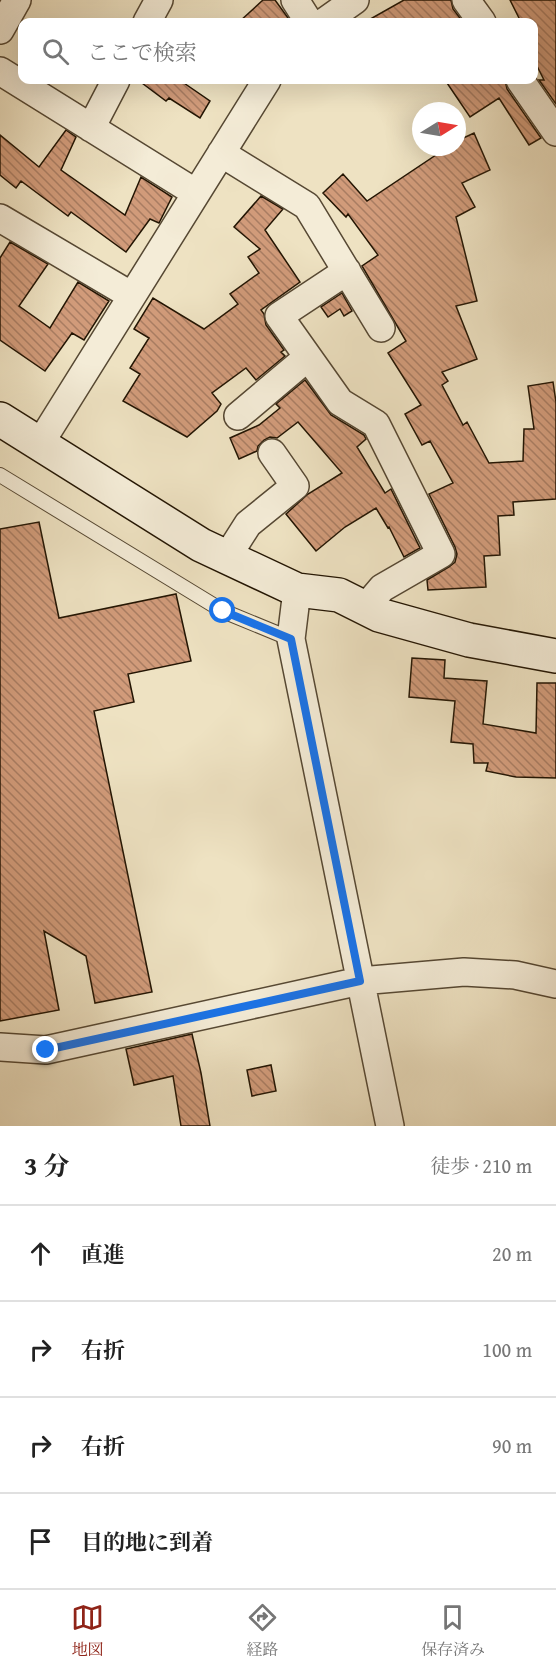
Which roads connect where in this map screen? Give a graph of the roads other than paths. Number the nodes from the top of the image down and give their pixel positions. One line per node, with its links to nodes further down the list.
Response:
1 (17, 0): 10 (street)
2 (159, 0): 6 (street)
3 (295, 0): 7 (street)
4 (355, 0): 8 (street)
5 (466, 0): 9 (street)
6 (149, 18)
7 (306, 18)
8 (330, 18)
9 (479, 18)
10 (0, 30)
11 (0, 71): 12 (street)
12 (18, 82)
13 (21, 84): 17 (street)
14 (115, 84): 17 (street)
15 (264, 84): 19 (street)
16 (523, 84): 18 (street)
17 (91, 128): 20 (street)
18 (556, 132)
19 (220, 153): 20 (street); 22 (street)
20 (196, 193): 23 (street)
21 (0, 218): 23 (street)
22 (347, 271): 24 (street); 25 (street)
23 (132, 296): 28 (street)
24 (381, 328)
25 (308, 357): 26 (street); 33 (street)
26 (238, 416)
27 (0, 420): 28 (street)
28 (39, 445): 31 (street)
29 (272, 453): 31 (street)
30 (0, 475): 34 (lane)
31 (227, 557): 32 (street)
32 (297, 590): 33 (street); 34 (street)
33 (365, 608): 35 (street)
34 (291, 639): 36 (street)
35 (556, 656)
36 (360, 981): 37 (street); 38 (street); 39 (street)
37 (556, 984)
38 (0, 1047)
39 (390, 1126)

